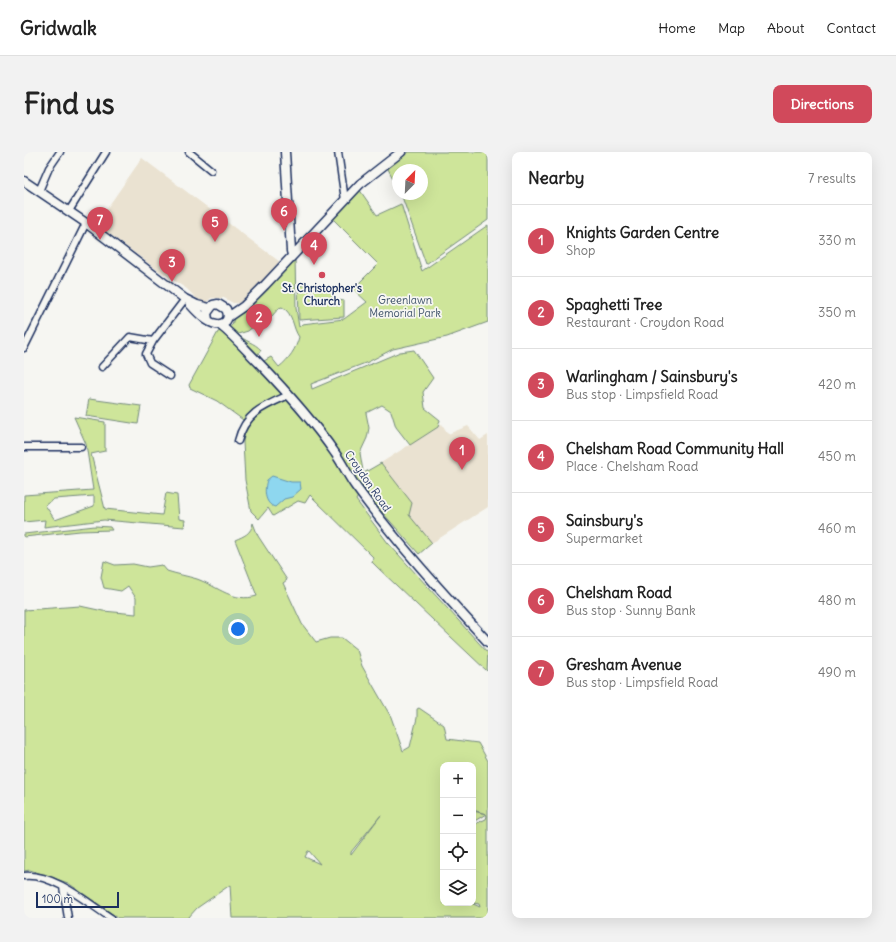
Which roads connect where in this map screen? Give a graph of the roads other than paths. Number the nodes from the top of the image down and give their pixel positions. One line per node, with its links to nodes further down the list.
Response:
1 (60, 152): 10 (street)
2 (106, 152): 12 (street)
3 (189, 152): 7 (street)
4 (285, 152): 14 (main road)
5 (338, 152): 11 (street)
6 (396, 153): 11 (main road)
7 (197, 154): 8 (street)
8 (211, 170)
9 (24, 181): 10 (main road)
10 (39, 191): 12 (main road)
11 (345, 200): 14 (main road)
12 (69, 211): 13 (main road)
13 (86, 223): 15 (main road); 20 (street)
14 (292, 255): 17 (main road)
15 (185, 298): 16 (main road); 18 (main road); 19 (street)
16 (209, 308): 17 (main road); 18 (main road)
17 (225, 318): 18 (main road); 23 (main road, Croydon Road)
18 (208, 320)
19 (153, 341): 21 (street); 22 (street)
20 (24, 348)
21 (102, 367)
22 (170, 376)
23 (289, 396): 24 (street); 27 (main road, Croydon Road)
24 (238, 441)
25 (24, 447): 26 (street)
26 (81, 447)
27 (488, 642)
28 (24, 876): 29 (street)
29 (63, 887): 30 (street); 31 (street)
30 (68, 918)
31 (111, 918)

